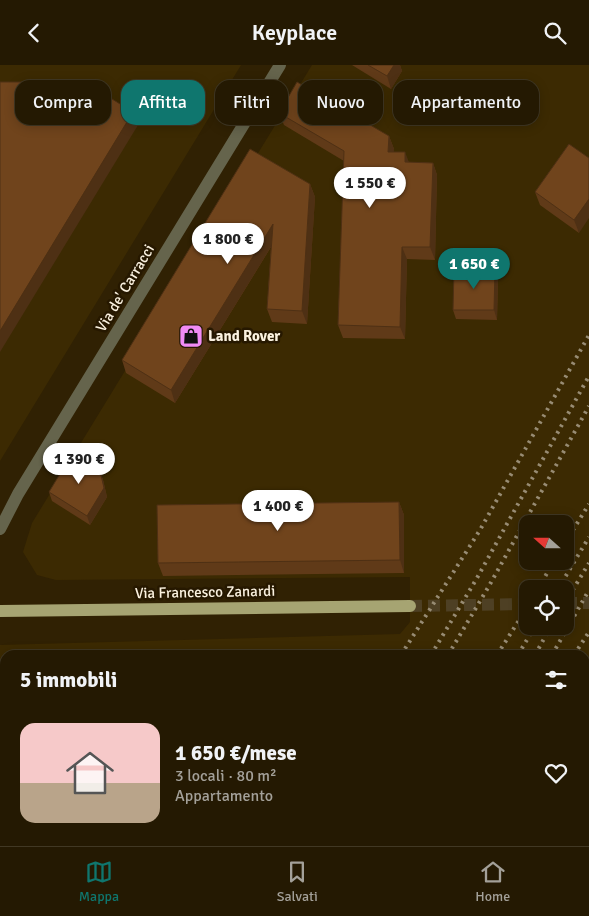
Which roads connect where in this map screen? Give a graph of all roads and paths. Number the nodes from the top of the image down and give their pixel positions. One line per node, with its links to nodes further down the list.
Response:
1 (280, 65): 2 (street, Via de' Carracci)
2 (0, 529)
3 (410, 606): 4 (main road, Via Francesco Zanardi)
4 (0, 611)

